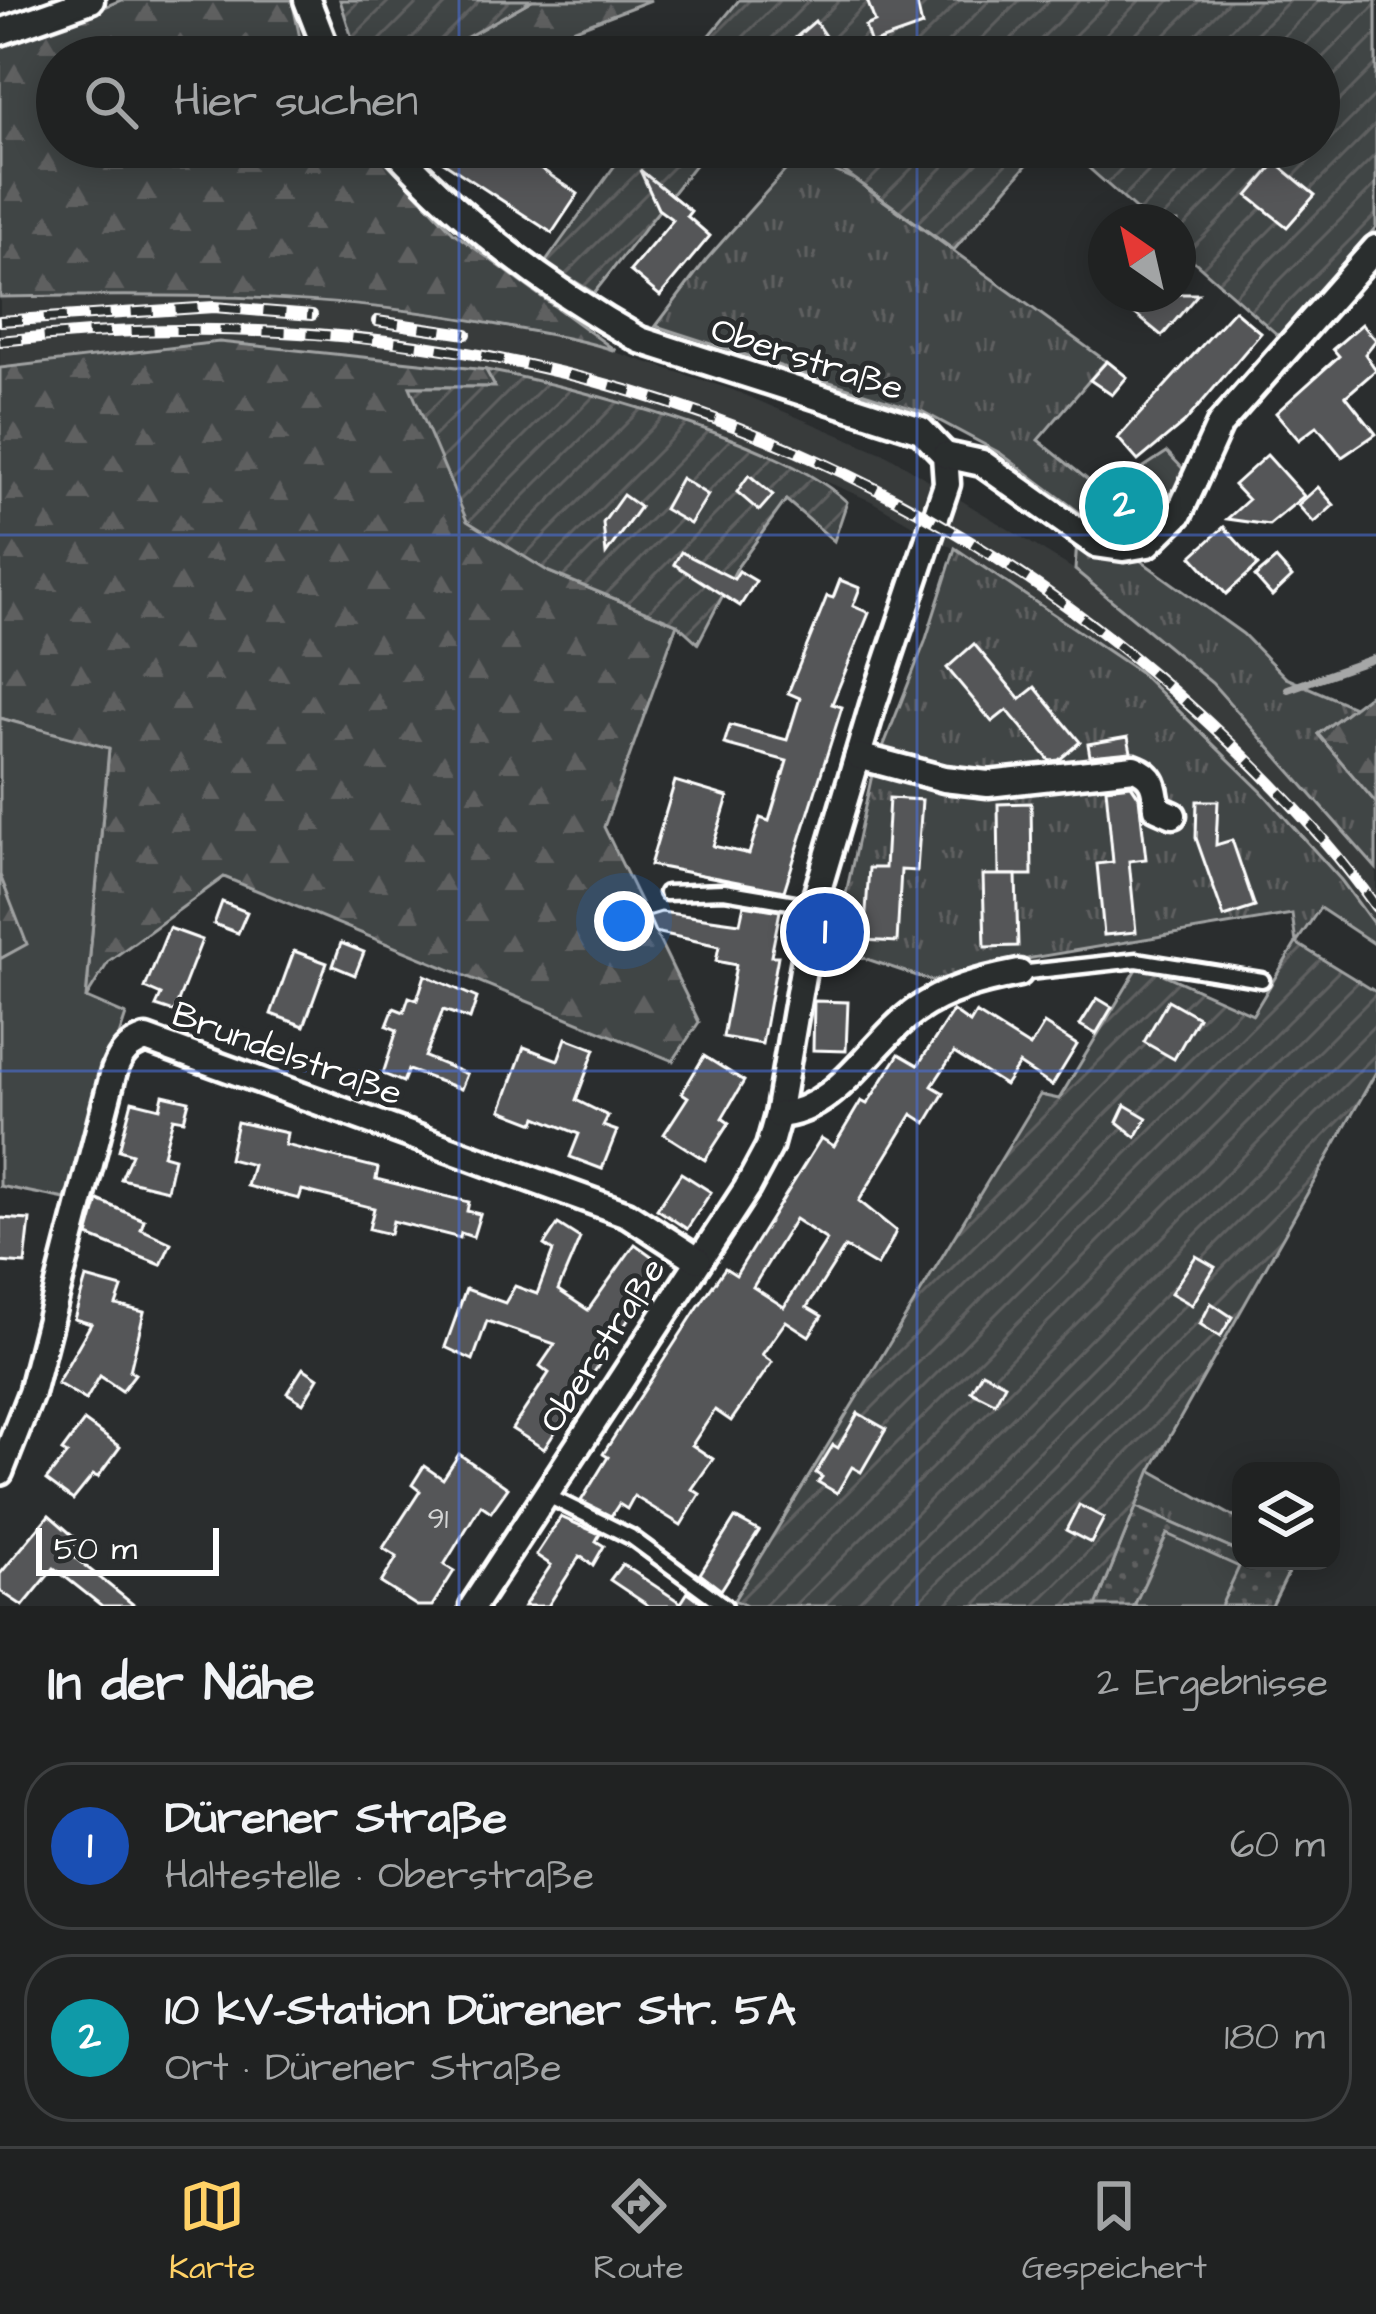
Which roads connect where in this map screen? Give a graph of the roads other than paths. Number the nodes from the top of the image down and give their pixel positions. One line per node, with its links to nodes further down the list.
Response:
1 (92, 0): 3 (street)
2 (307, 0): 4 (street)
3 (0, 32)
4 (321, 36)
5 (413, 168): 7 (street, Oberstraße)
6 (1376, 248): 7 (street)
7 (945, 455): 8 (street, Oberstraße)
8 (858, 756): 9 (street); 11 (street, Oberstraße)
9 (1173, 815)
10 (666, 892): 11 (lane)
11 (814, 906): 14 (street, Oberstraße)
12 (1019, 973): 13 (lane); 14 (street)
13 (1262, 980)
14 (778, 1115): 15 (street, Oberstraße)
15 (698, 1260): 16 (street, Brundelstraße); 17 (street, Oberstraße)
16 (0, 1472)
17 (546, 1495): 18 (street, Oberstraße); 19 (lane)
18 (473, 1606)
19 (725, 1606)

